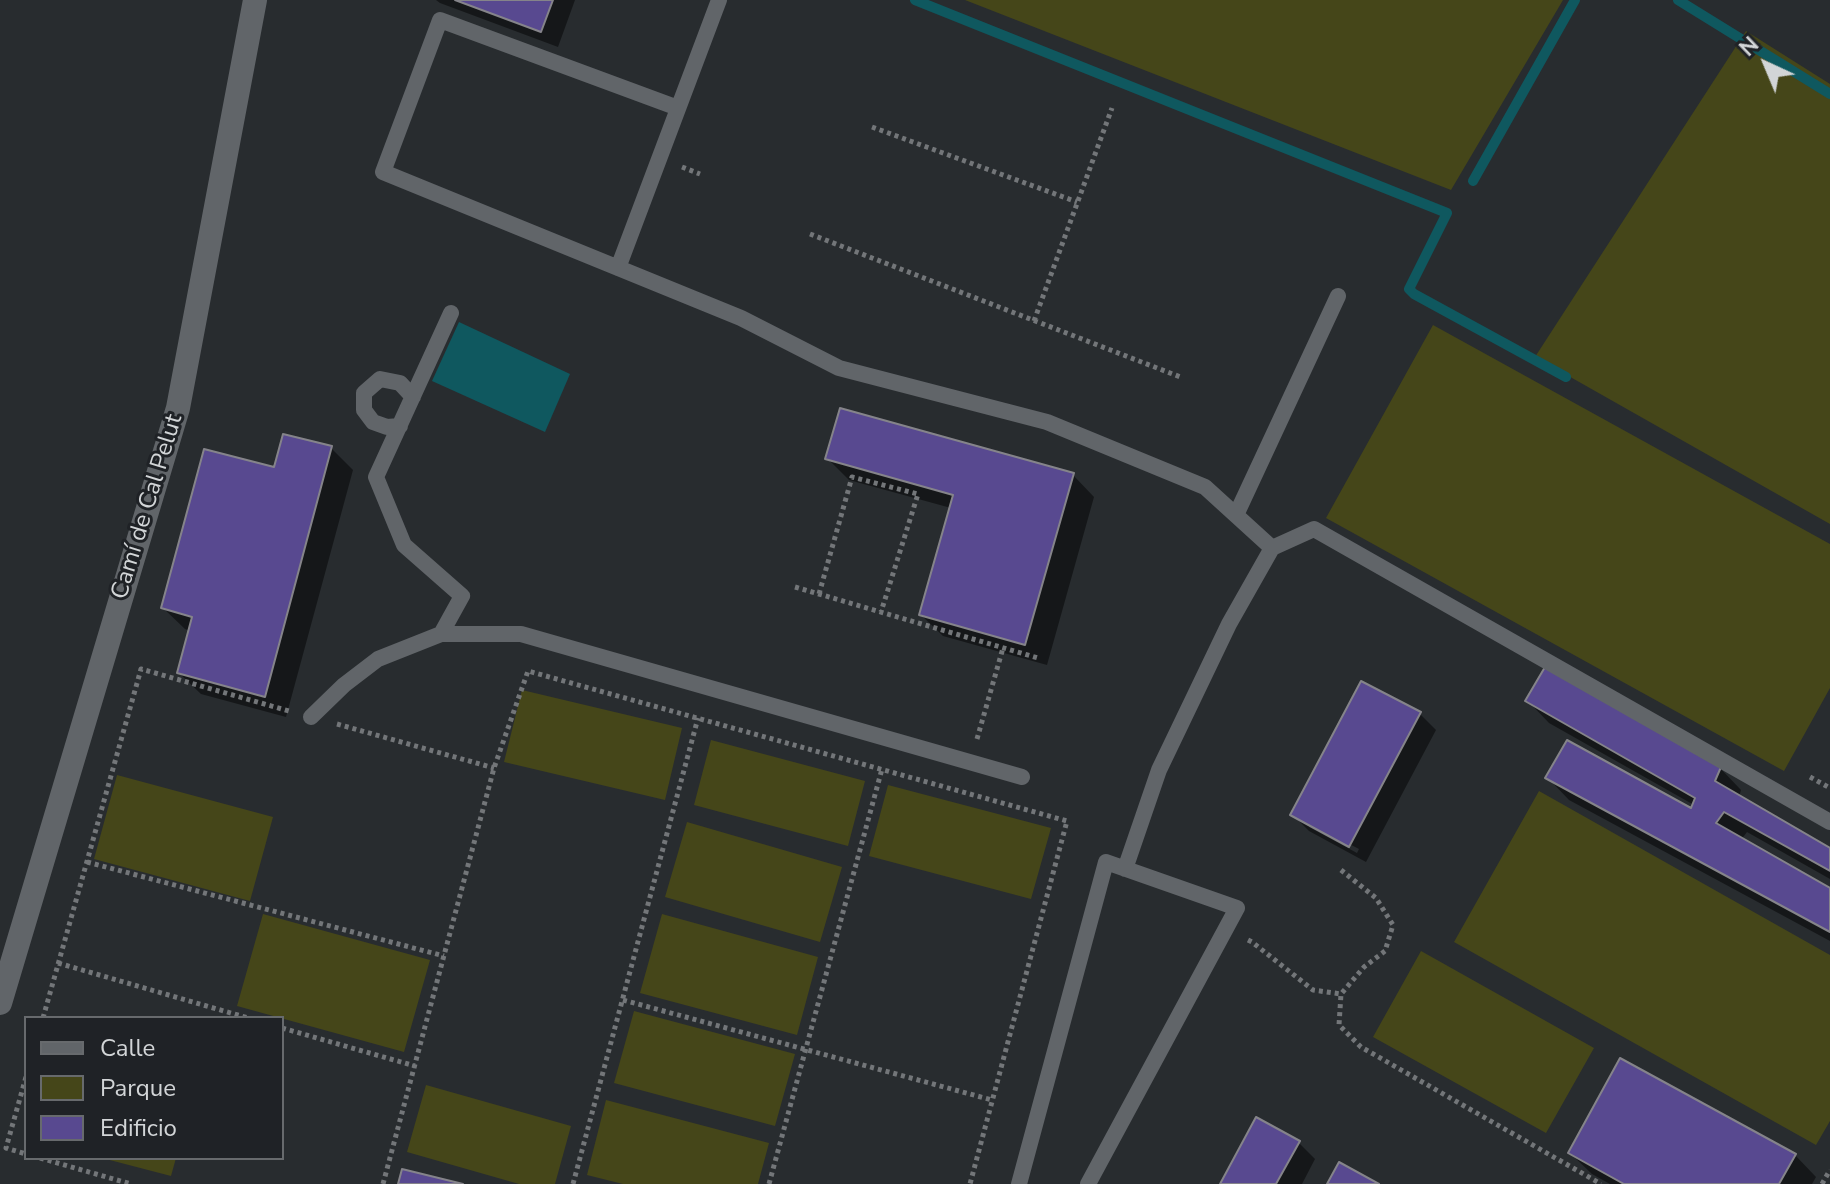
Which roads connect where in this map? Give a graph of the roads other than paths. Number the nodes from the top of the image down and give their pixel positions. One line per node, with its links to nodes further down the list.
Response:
1 (255, 0): 16 (street, Camí de Cal Pelut)
2 (719, 0): 3 (lane)
3 (678, 108): 4 (lane); 4 (lane)
4 (618, 268): 9 (lane)
5 (1338, 296): 9 (lane)
6 (451, 313): 7 (lane)
7 (413, 397): 8 (lane); 8 (lane)
8 (400, 426): 11 (lane)
9 (1236, 515): 10 (lane)
10 (1272, 548): 14 (lane); 15 (lane)
11 (441, 634): 12 (lane); 13 (lane)
12 (311, 717)
13 (1022, 777)
14 (1830, 822)
15 (1125, 869): 17 (lane); 18 (lane)
16 (0, 1003)
17 (1019, 1184)
18 (1088, 1184)

